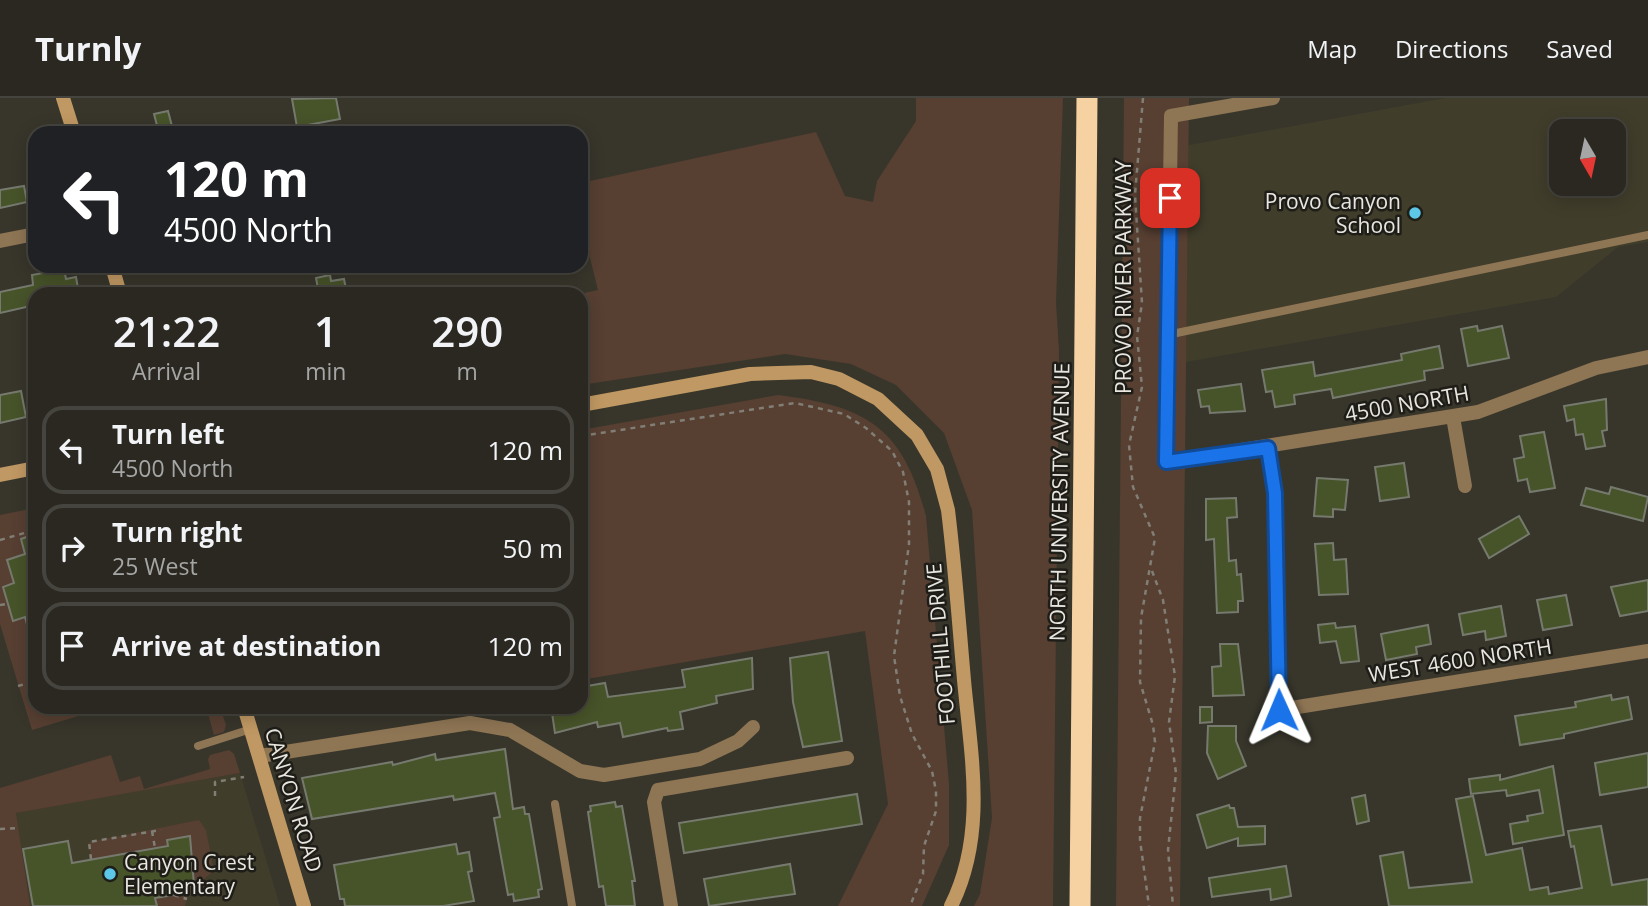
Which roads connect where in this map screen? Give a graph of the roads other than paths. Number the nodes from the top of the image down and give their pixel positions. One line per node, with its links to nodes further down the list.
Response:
1 (64, 98): 4 (main road)
2 (1087, 98): 28 (highway, NORTH UNIVERSITY AVENUE)
3 (1273, 98): 8 (street)
4 (72, 126)
5 (28, 235): 7 (street)
6 (1648, 235): 8 (lane)
7 (0, 241)
8 (1167, 335): 12 (street, 4500 NORTH)
9 (1648, 359): 11 (street, 4500 NORTH)
10 (588, 404): 27 (main road, FOOTHILL DRIVE)
11 (1453, 417): 12 (street, 4500 NORTH); 15 (street)
12 (1268, 448): 16 (street, WEST 4600 NORTH)
13 (28, 469): 14 (main road)
14 (0, 475)
15 (1465, 486)
16 (1648, 651)
17 (246, 714): 19 (main road, CANYON ROAD)
18 (753, 727): 21 (street)
19 (251, 729): 20 (lane); 21 (main road, CANYON ROAD)
20 (198, 746)
21 (260, 756): 24 (main road, CANYON ROAD)
22 (847, 758): 26 (street)
23 (555, 804): 25 (lane)
24 (304, 906)
25 (572, 906)
26 (671, 906)
27 (951, 906)
28 (1080, 906)

